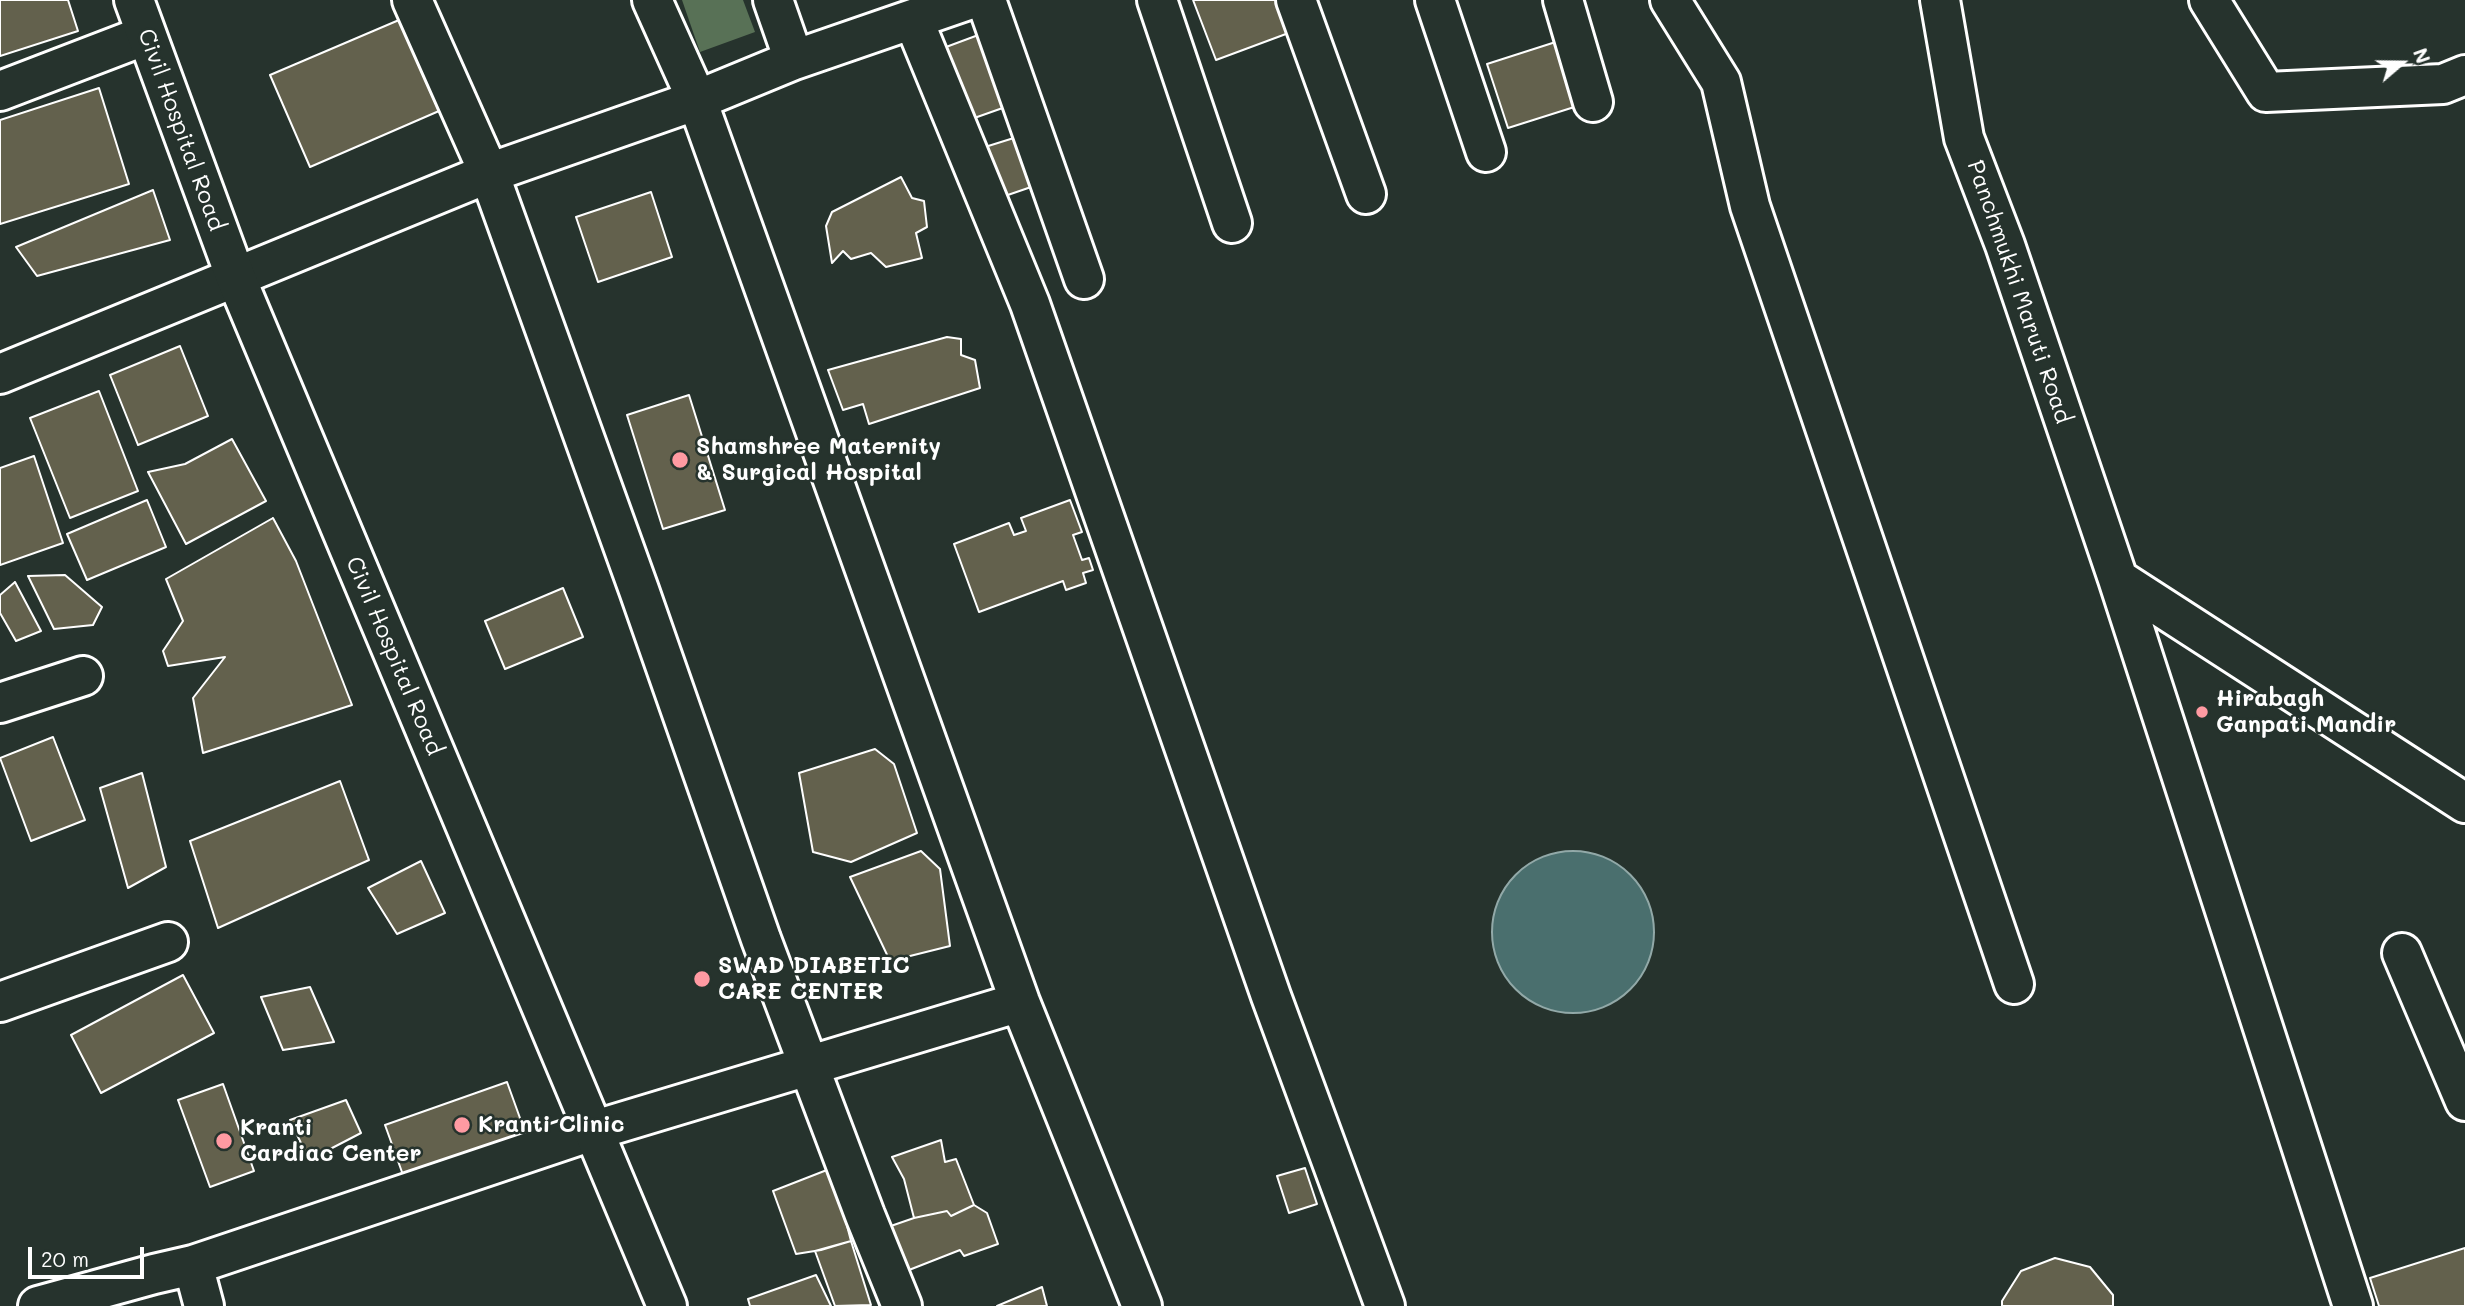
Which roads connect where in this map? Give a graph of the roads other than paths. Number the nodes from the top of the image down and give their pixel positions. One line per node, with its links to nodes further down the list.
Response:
1 (412, 0): 21 (street)
2 (652, 0): 18 (street)
3 (774, 0): 15 (street)
4 (968, 0): 14 (street)
5 (986, 0): 25 (street)
6 (1157, 0): 23 (street)
7 (1296, 0): 22 (street)
8 (1435, 0): 20 (street)
9 (1563, 0): 19 (street)
10 (1670, 0): 33 (street)
11 (1940, 0): 27 (street, Panchmukhi Maruti Road)
12 (2209, 0): 16 (street)
13 (140, 18): 17 (street); 24 (street, Civil Hospital Road)
14 (914, 19): 15 (street); 45 (street)
15 (794, 60): 18 (street)
16 (2465, 75)
17 (0, 91)
18 (697, 100): 21 (street); 35 (street)
19 (1593, 102)
20 (1486, 152)
21 (489, 173): 24 (street); 36 (street)
22 (1366, 194)
23 (1232, 223)
24 (236, 278): 26 (street); 38 (street, Civil Hospital Road)
25 (1084, 279)
26 (0, 374)
27 (2118, 579): 30 (street); 46 (street, Panchmukhi Maruti Road)
28 (83, 676): 29 (street)
29 (0, 703)
30 (2465, 803)
31 (168, 942): 34 (street)
32 (2402, 953): 37 (street)
33 (2014, 984)
34 (0, 1002)
35 (1020, 1002): 36 (street); 44 (street)
36 (808, 1066): 38 (street); 43 (street)
37 (2465, 1101)
38 (592, 1131): 39 (street); 42 (street, Civil Hospital Road)
39 (193, 1265): 40 (street); 41 (street)
40 (38, 1306)
41 (204, 1306)
42 (667, 1306)
43 (902, 1306)
44 (1142, 1306)
45 (1385, 1306)
46 (2353, 1306)

